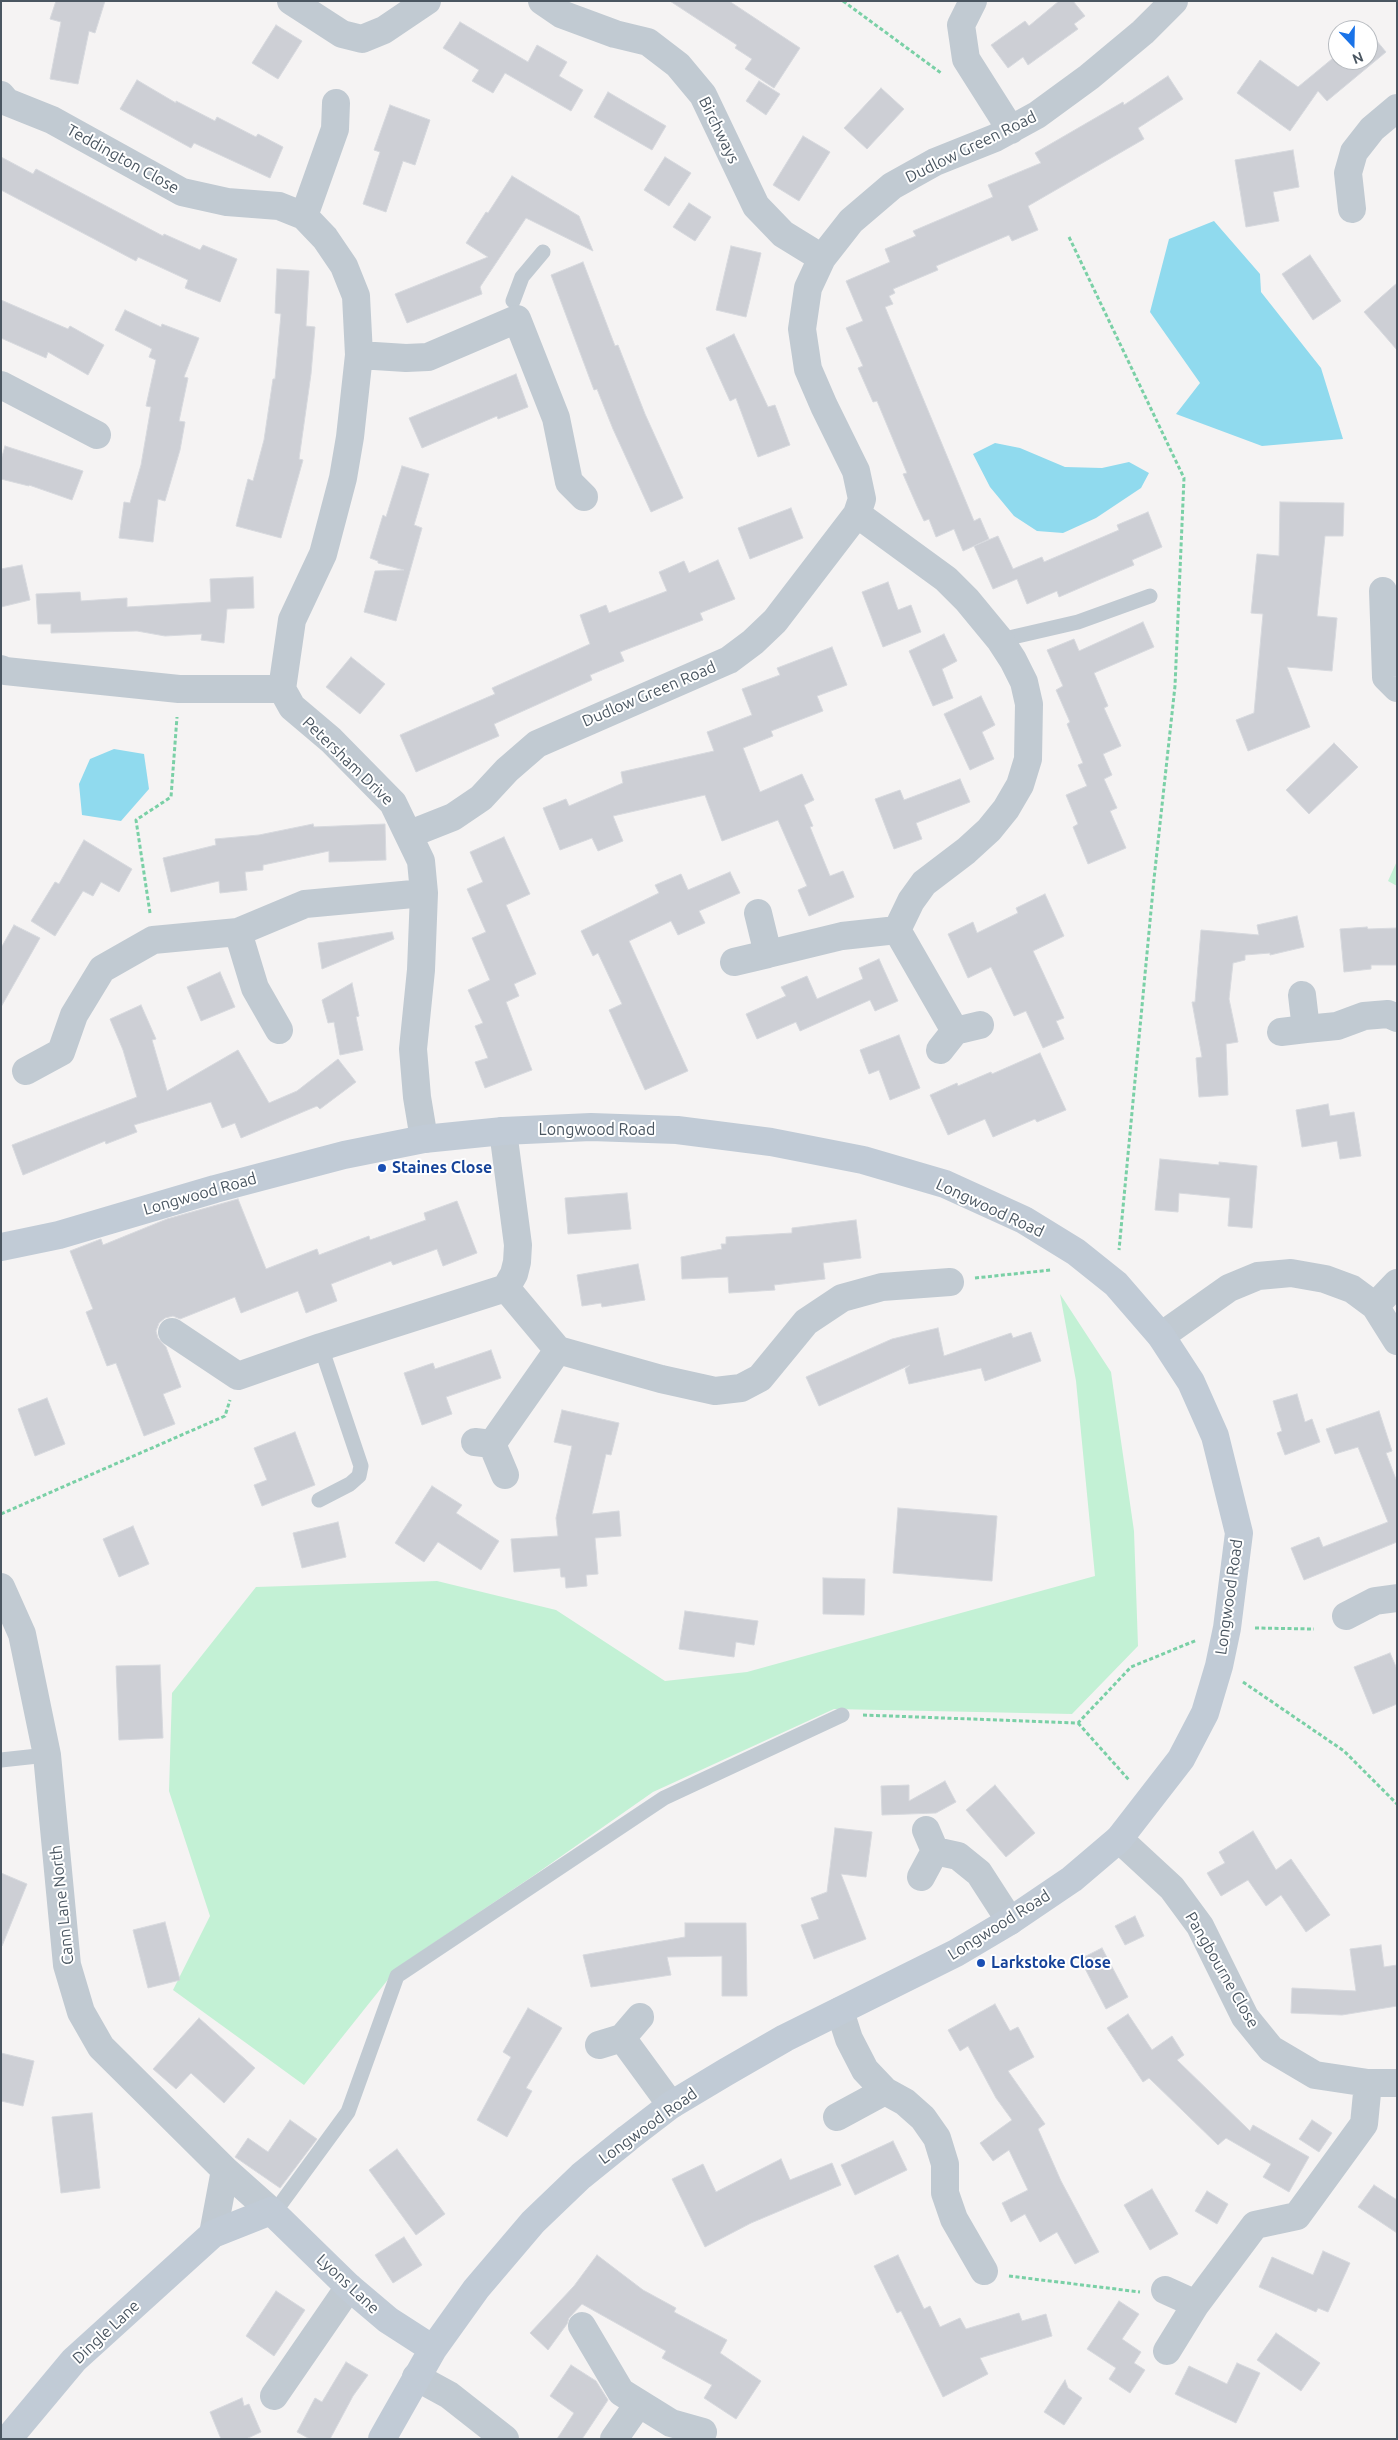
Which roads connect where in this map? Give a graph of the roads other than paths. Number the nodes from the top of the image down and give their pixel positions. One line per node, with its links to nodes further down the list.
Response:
1 (291, 1): 2 (street)
2 (426, 1)
3 (542, 1): 13 (street, Birchways)
4 (973, 1): 9 (street)
5 (1174, 1): 9 (street, Dudlow Green Road)
6 (1, 95): 11 (street, Teddington Close)
7 (336, 104): 11 (street)
8 (1397, 108): 10 (street)
9 (1011, 130): 13 (street, Dudlow Green Road)
10 (1352, 208)
11 (304, 216): 15 (street, Teddington Close)
12 (543, 252): 14 (lane)
13 (822, 258): 19 (street, Dudlow Green Road)
14 (515, 310): 15 (street); 18 (street)
15 (359, 355): 25 (street, Teddington Close)
16 (1, 385): 17 (street)
17 (97, 435)
18 (586, 499)
19 (857, 514): 22 (street); 26 (street, Dudlow Green Road)
20 (1383, 591): 24 (street)
21 (1150, 596): 22 (lane)
22 (1000, 640): 29 (street)
23 (3, 674): 25 (street)
24 (1397, 688)
25 (282, 689): 26 (street, Petersham Drive)
26 (410, 834): 27 (street, Petersham Drive)
27 (424, 893): 30 (street); 39 (street, Petersham Drive)
28 (758, 913): 31 (street)
29 (898, 930): 31 (street); 36 (street)
30 (238, 932): 35 (street); 37 (street)
31 (768, 954): 32 (street)
32 (734, 962)
33 (1302, 995): 34 (street)
34 (1397, 1018)
35 (279, 1030)
36 (958, 1035)
37 (26, 1071)
38 (503, 1131): 39 (street, Longwood Road); 43 (street); 46 (street, Longwood Road)
39 (424, 1139): 40 (street, Longwood Road)
40 (1, 1247)
41 (950, 1282): 49 (street)
42 (1397, 1284): 44 (street)
43 (506, 1288): 48 (street); 49 (street)
44 (1375, 1306): 46 (street); 47 (street)
45 (172, 1332): 48 (street)
46 (1161, 1336): 58 (street, Longwood Road)
47 (1397, 1341)
48 (321, 1347): 51 (lane)
49 (558, 1350): 50 (street)
50 (505, 1474)
51 (319, 1500)
52 (4, 1597): 56 (street, Cann Lane North)
53 (1397, 1598): 54 (street)
54 (1346, 1616)
55 (842, 1715): 69 (lane)
56 (47, 1756): 57 (lane); 68 (street, Cann Lane North)
57 (1, 1760)
58 (1119, 1839): 60 (street, Longwood Road); 63 (street, Pangbourne Close)
59 (920, 1877): 60 (street)
60 (1010, 1921): 61 (street, Longwood Road)
61 (840, 2011): 65 (street); 66 (street, Longwood Road)
62 (640, 2017): 66 (street)
63 (1368, 2083): 64 (street, Pangbourne Close); 74 (street)
64 (1397, 2083)
65 (885, 2091): 67 (street); 71 (street)
66 (671, 2105): 76 (street, Longwood Road)
67 (837, 2117)
68 (225, 2170): 69 (street, Cann Lane North); 70 (street)
69 (272, 2212): 70 (street, Dingle Lane); 72 (street, Lyons Lane)
70 (213, 2234): 82 (street, Dingle Lane)
71 (984, 2271)
72 (349, 2287): 76 (street, Lyons Lane); 79 (street)
73 (1165, 2290): 74 (street)
74 (1196, 2304): 77 (street)
75 (582, 2326): 80 (street)
76 (433, 2349): 78 (street, Longwood Road)
77 (1167, 2351)
78 (416, 2377): 83 (street, Longwood Road); 84 (street)
79 (274, 2396)
80 (639, 2403): 81 (street); 85 (street)
81 (703, 2432)
82 (8, 2439)
83 (382, 2439)
84 (505, 2439)
85 (614, 2439)

